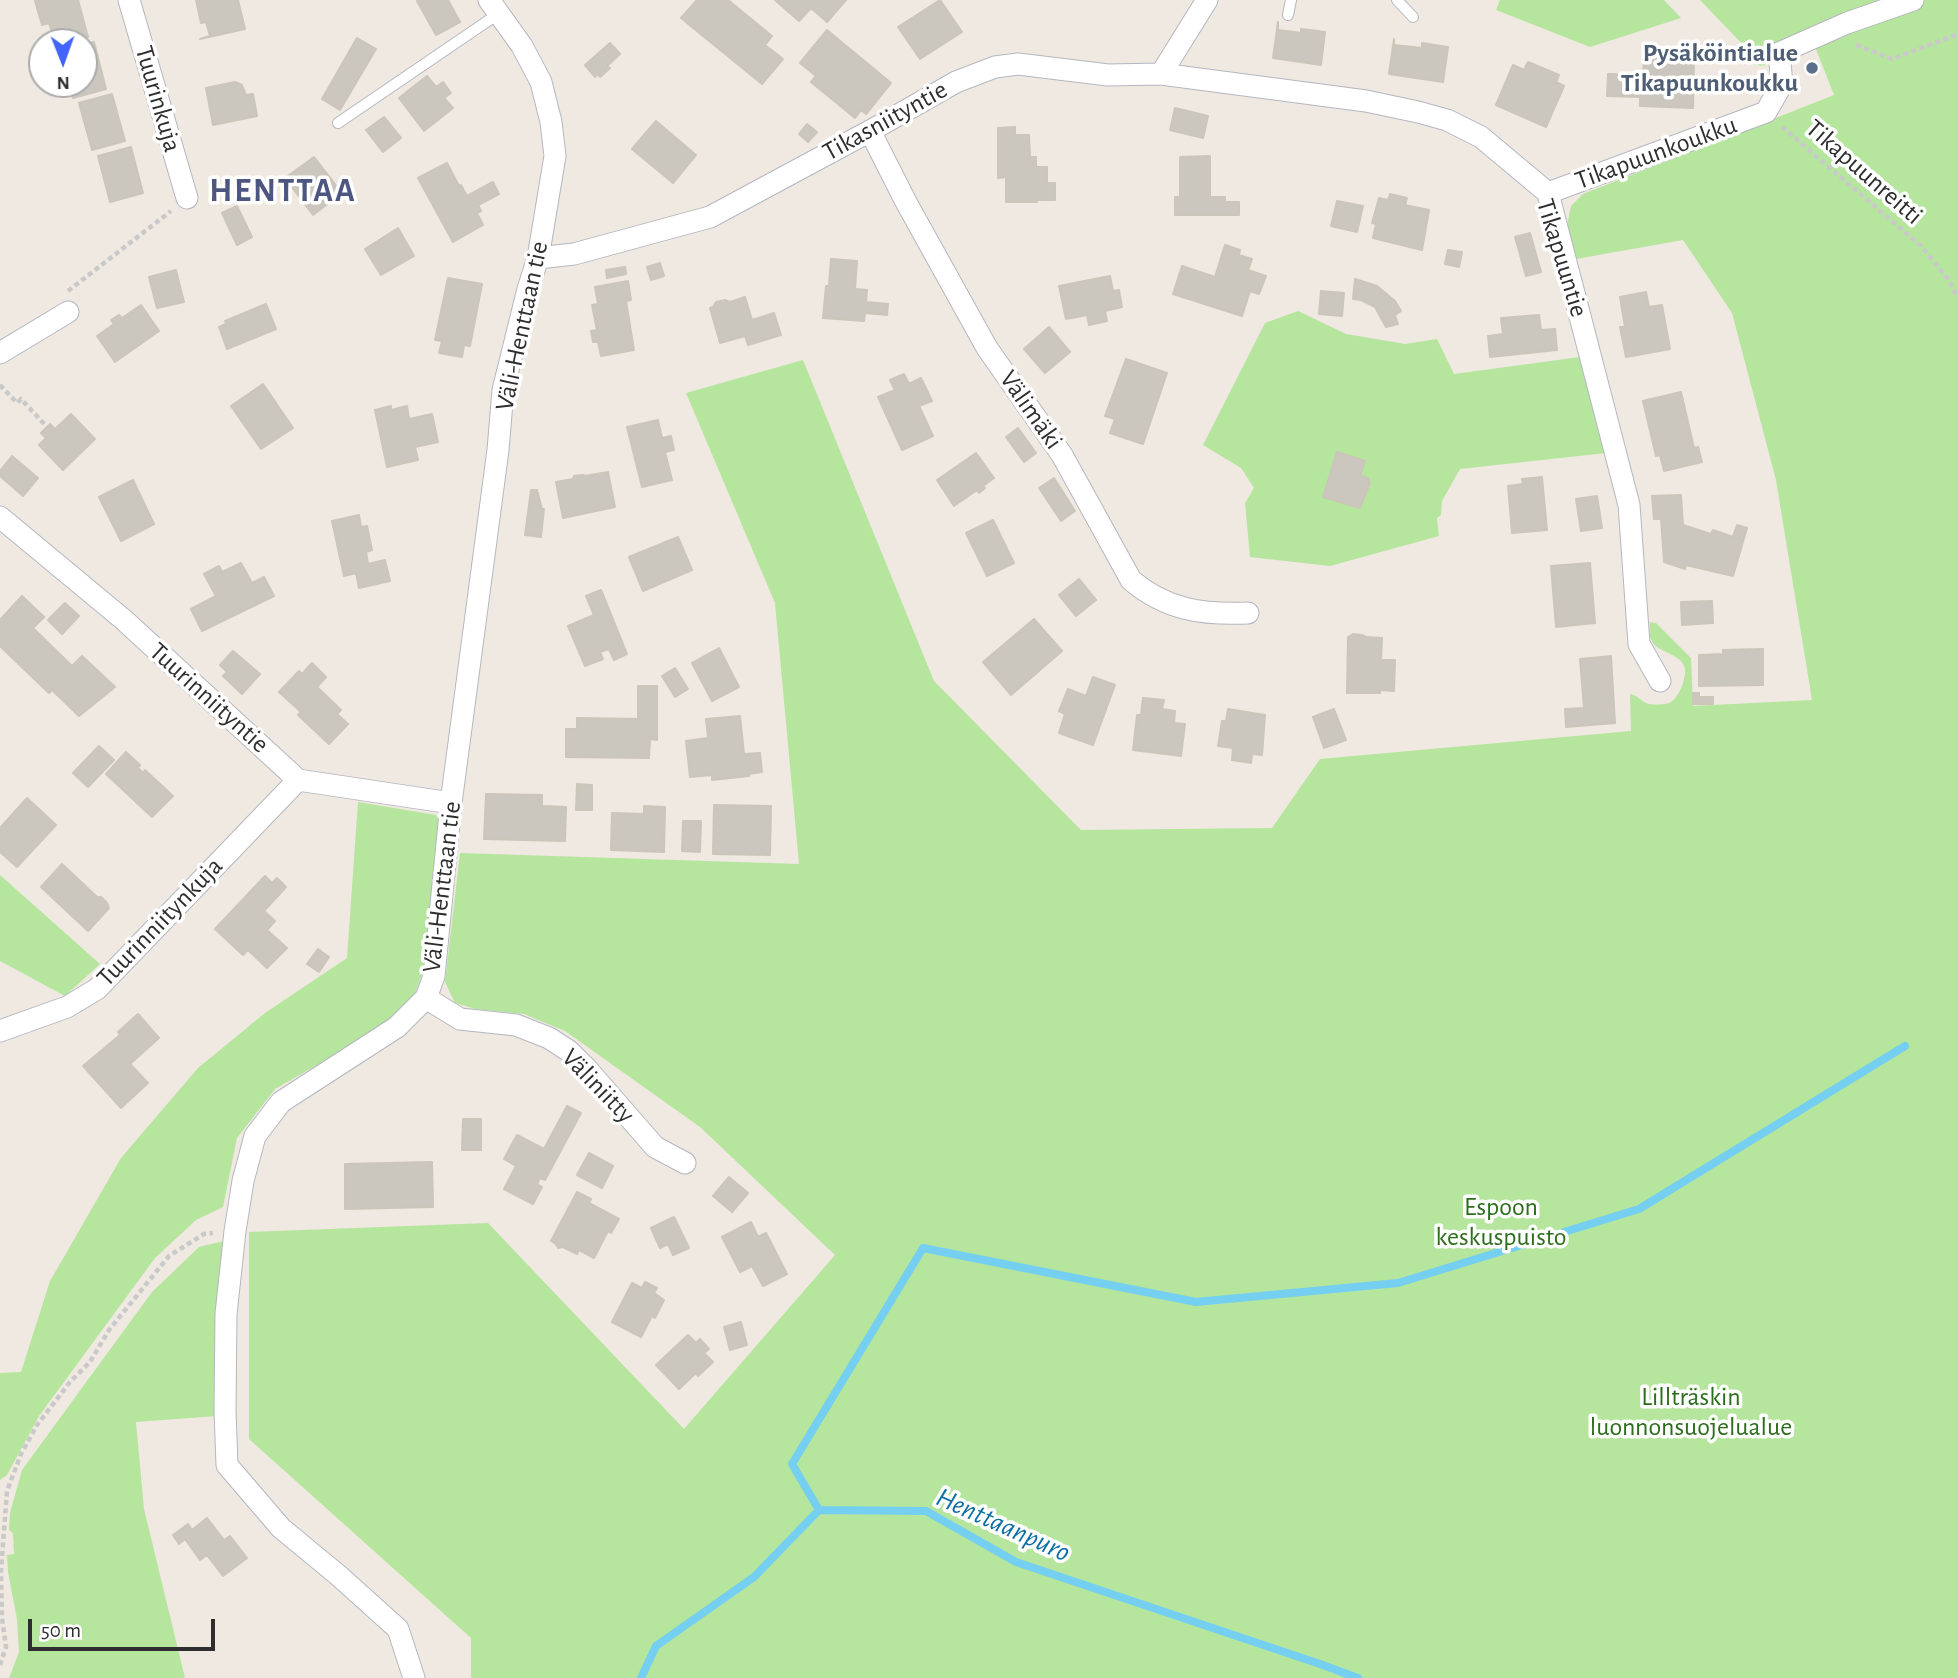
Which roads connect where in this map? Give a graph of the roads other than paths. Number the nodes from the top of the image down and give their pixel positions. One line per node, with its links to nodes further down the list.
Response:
1 (129, 0): 13 (street, Tuurinkuja)
2 (1207, 0): 9 (street)
3 (1291, 0): 7 (lane)
4 (1397, 0): 8 (lane)
5 (1913, 0): 12 (street, Tikapuunkoukku)
6 (494, 7): 10 (lane); 14 (street, Väli-Henttaan tie)
7 (1288, 15)
8 (1413, 17)
9 (1161, 74): 11 (street, Tikasniityntie); 12 (street, Tikapuuntie)
10 (338, 123)
11 (870, 131): 14 (street, Tikasniityntie); 18 (street, Välimäki)
12 (1548, 193): 19 (street, Tikapuuntie)
13 (187, 198)
14 (538, 258): 21 (street, Väli-Henttaan tie)
15 (68, 312): 16 (street)
16 (0, 353)
17 (0, 517): 20 (street, Tuurinniityntie)
18 (1248, 613)
19 (1660, 681)
20 (298, 780): 21 (street); 23 (street, Tuurinniitynkuja)
21 (451, 803): 22 (street, Väli-Henttaan tie)
22 (426, 998): 24 (street, Väliniitty); 25 (street, Väli-Henttaan tie)
23 (0, 1031)
24 (685, 1163)
25 (414, 1678)

